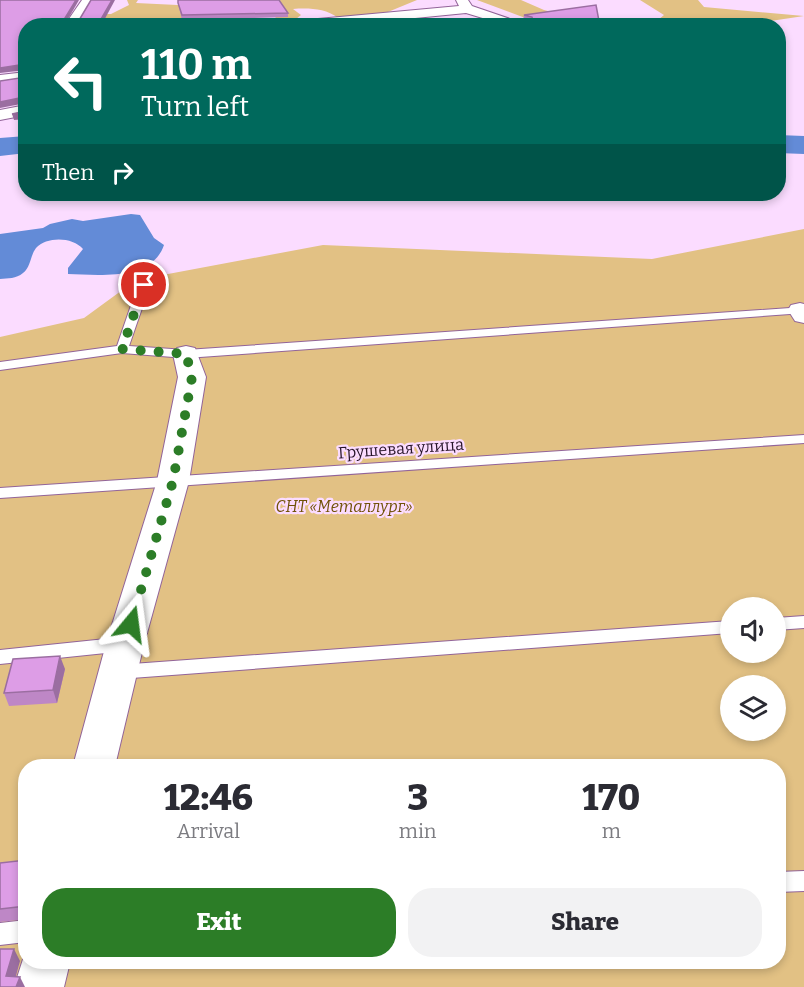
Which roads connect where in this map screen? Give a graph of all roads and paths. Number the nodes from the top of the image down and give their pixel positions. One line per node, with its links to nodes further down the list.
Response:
1 (88, 0): 3 (street)
2 (464, 4): 4 (street); 5 (street)
3 (76, 18)
4 (356, 18)
5 (503, 18)
6 (18, 78): 7 (street)
7 (0, 80)
8 (18, 112): 9 (street)
9 (0, 115)
10 (144, 285): 12 (lane)
11 (803, 312): 13 (lane)
12 (122, 349): 13 (lane); 14 (lane)
13 (186, 354): 16 (street)
14 (0, 366)
15 (804, 439): 16 (lane, Грушевая улица)
16 (173, 481): 17 (lane, Грушевая улица); 22 (street)
17 (0, 493)
18 (804, 622): 19 (lane)
19 (786, 623)
20 (720, 628): 22 (lane)
21 (0, 657): 22 (lane)
22 (121, 658): 23 (street)
23 (96, 759)
24 (804, 881): 25 (lane)
25 (786, 882)
26 (18, 932): 27 (lane)
27 (0, 934)
28 (43, 969): 29 (street)
29 (39, 987)

